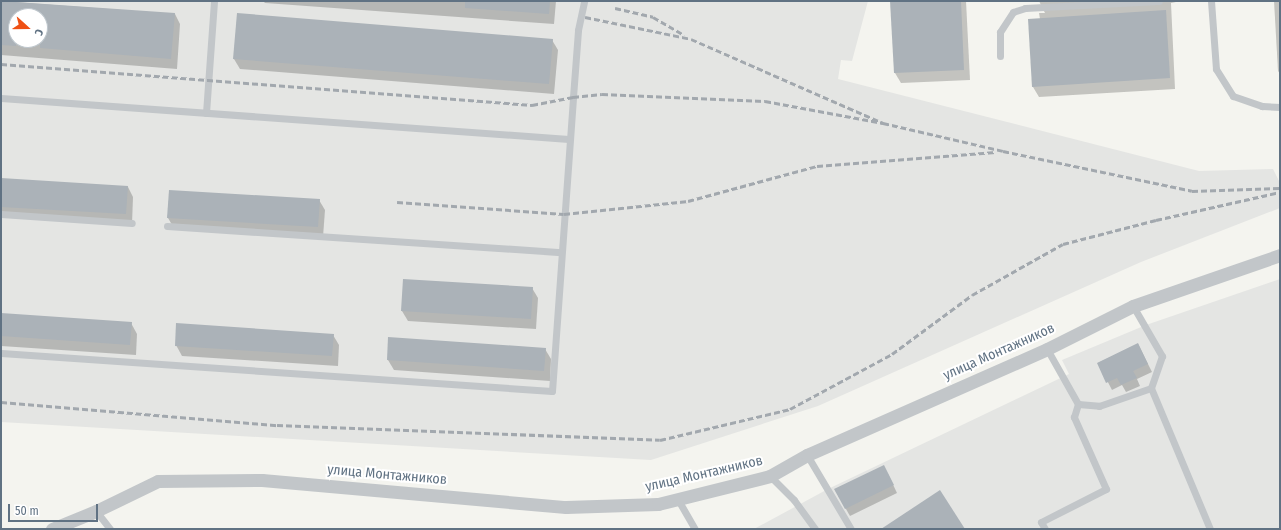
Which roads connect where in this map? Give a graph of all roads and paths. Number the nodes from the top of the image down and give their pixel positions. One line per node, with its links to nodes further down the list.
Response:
1 (214, 1): 8 (lane)
2 (584, 1): 9 (lane)
3 (1159, 1): 5 (lane)
4 (1211, 1): 7 (lane)
5 (1000, 56)
6 (1, 98): 8 (lane)
7 (1280, 107)
8 (206, 113): 9 (lane)
9 (569, 139): 13 (lane)
10 (1, 214): 11 (lane)
11 (132, 223)
12 (167, 226): 13 (lane)
13 (561, 252): 17 (lane)
14 (1280, 255): 15 (street, улица Монтажников)
15 (1134, 306): 16 (street, улица Монтажников); 18 (lane)
16 (1047, 349): 19 (lane); 20 (street, улица Монтажников)
17 (1, 353)
18 (1151, 388): 19 (lane); 30 (lane)
19 (1078, 404): 29 (lane)
20 (808, 455): 21 (street, улица Монтажников); 28 (lane)
21 (770, 476): 22 (street, улица Монтажников); 27 (lane)
22 (677, 498): 23 (street, улица Монтажников); 26 (lane)
23 (96, 512): 24 (street, улица Монтажников); 25 (lane)
24 (52, 529)
25 (110, 529)
26 (695, 529)
27 (815, 529)
28 (851, 529)
29 (1045, 529)
30 (1210, 529)

